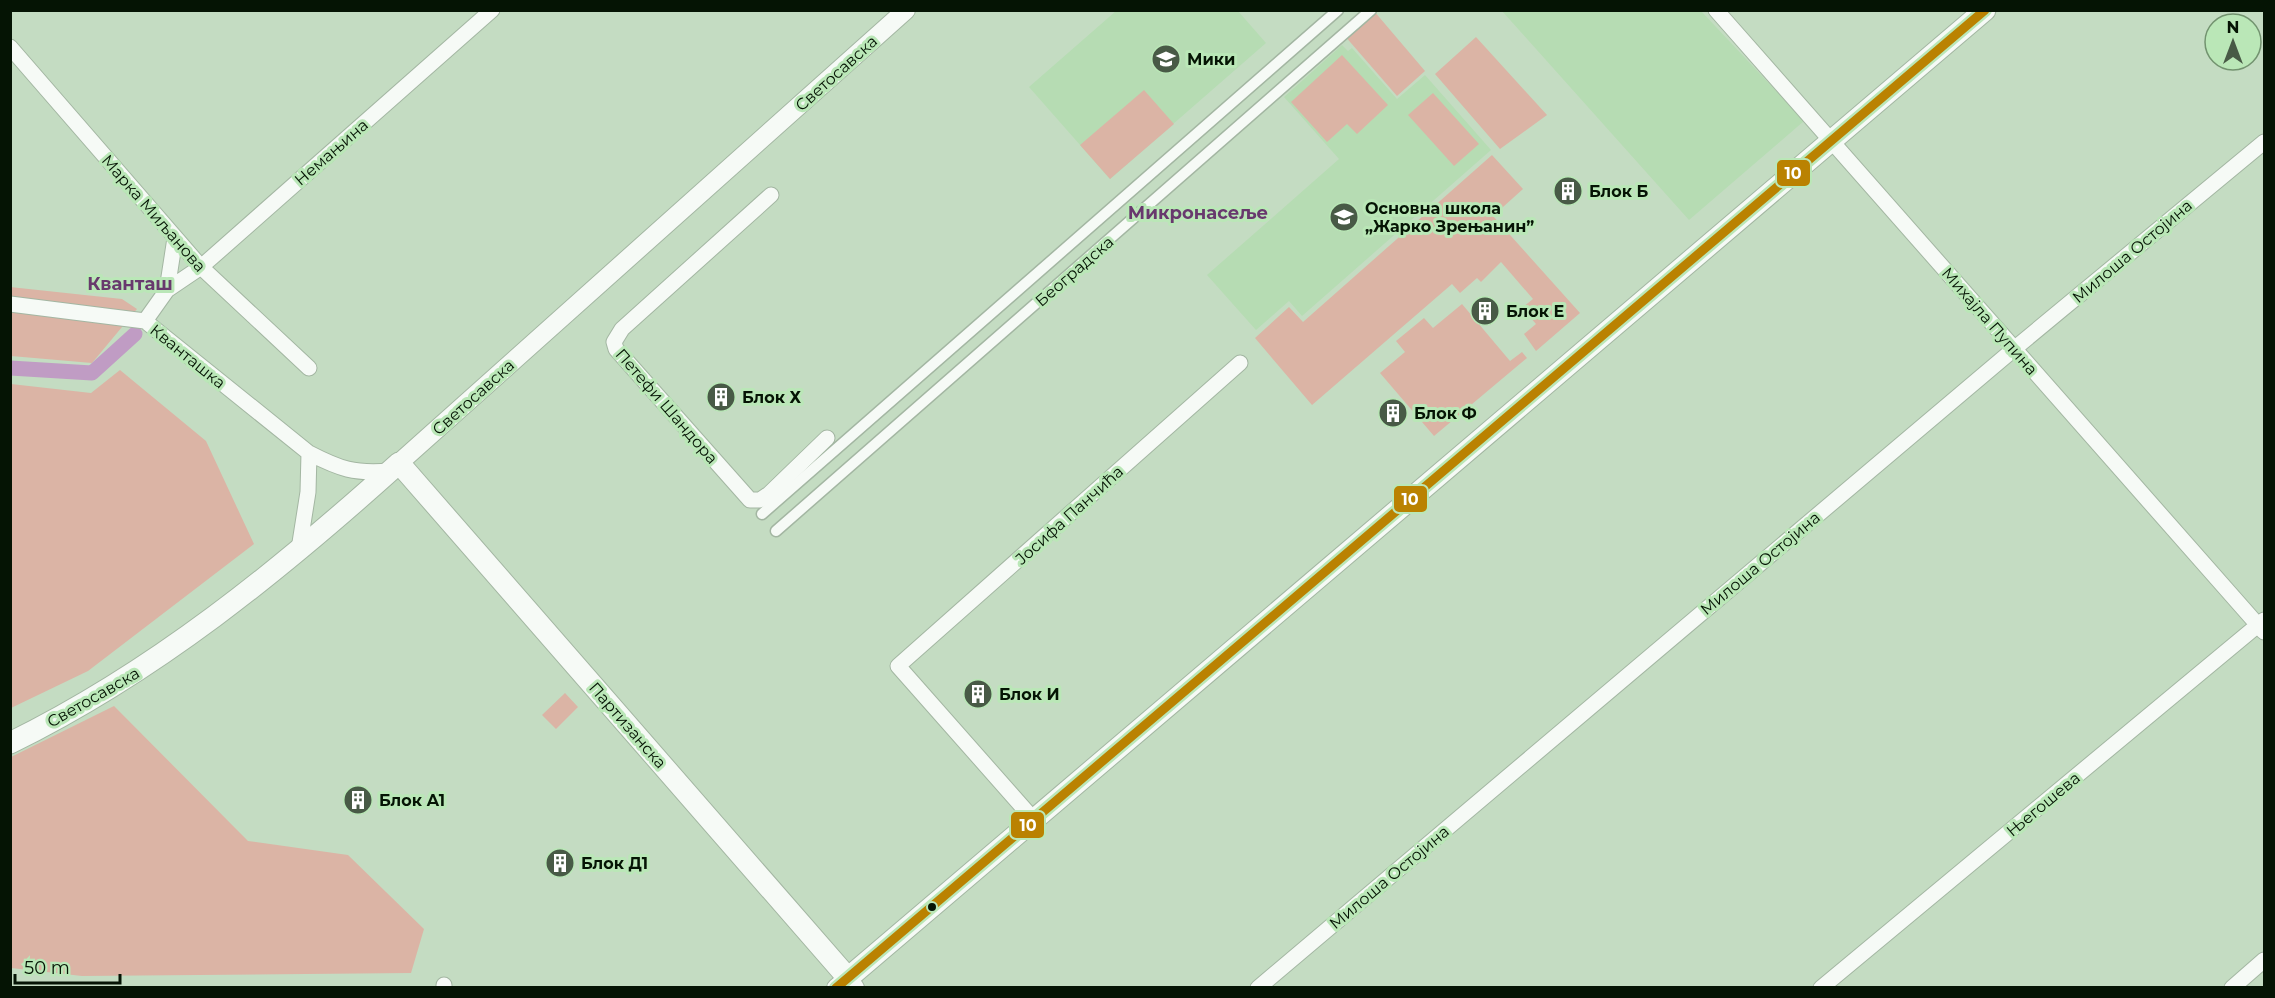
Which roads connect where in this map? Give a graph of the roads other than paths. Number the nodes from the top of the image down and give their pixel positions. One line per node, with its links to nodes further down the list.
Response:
1 (492, 10): 12 (street, Немањина)
2 (906, 10): 21 (street, Светосавска)
3 (1338, 10): 22 (street, Београдска)
4 (1371, 10): 23 (street, Београдска)
5 (1716, 10): 8 (street, Михајла Пупина)
6 (1985, 10): 8 (main road)
7 (10, 47): 11 (street, Марка Миљанова)
8 (1832, 139): 16 (street, Михајла Пупина); 27 (main road)
9 (2265, 142): 16 (street, Милоша Остојина)
10 (771, 195): 19 (street, Петефи Шандора)
11 (175, 238): 12 (street, Марка Миљанова); 13 (street, Немањина)
12 (201, 267): 13 (street, Немањина); 18 (street, Марка Миљанова)
13 (167, 290): 15 (street, Немањина)
14 (10, 304): 15 (street, Кванташка)
15 (145, 321): 20 (street, Кванташка)
16 (2014, 349): 25 (street, Михајла Пупина); 30 (street, Милоша Остојина)
17 (1240, 363): 27 (street, Јосифа Панчића)
18 (309, 368)
19 (827, 438)
20 (309, 453): 21 (street, Кванташка); 24 (street)
21 (395, 467): 24 (main road, Светосавска); 29 (main road, Партизанска)
22 (762, 514)
23 (776, 531)
24 (299, 549): 26 (main road, Светосавска)
25 (2263, 626): 31 (street, Његошева)
26 (10, 743)
27 (1035, 820): 29 (main road)
28 (2265, 960): 32 (street)
29 (846, 984)
30 (1258, 987)
31 (1821, 987)
32 (2232, 987)

